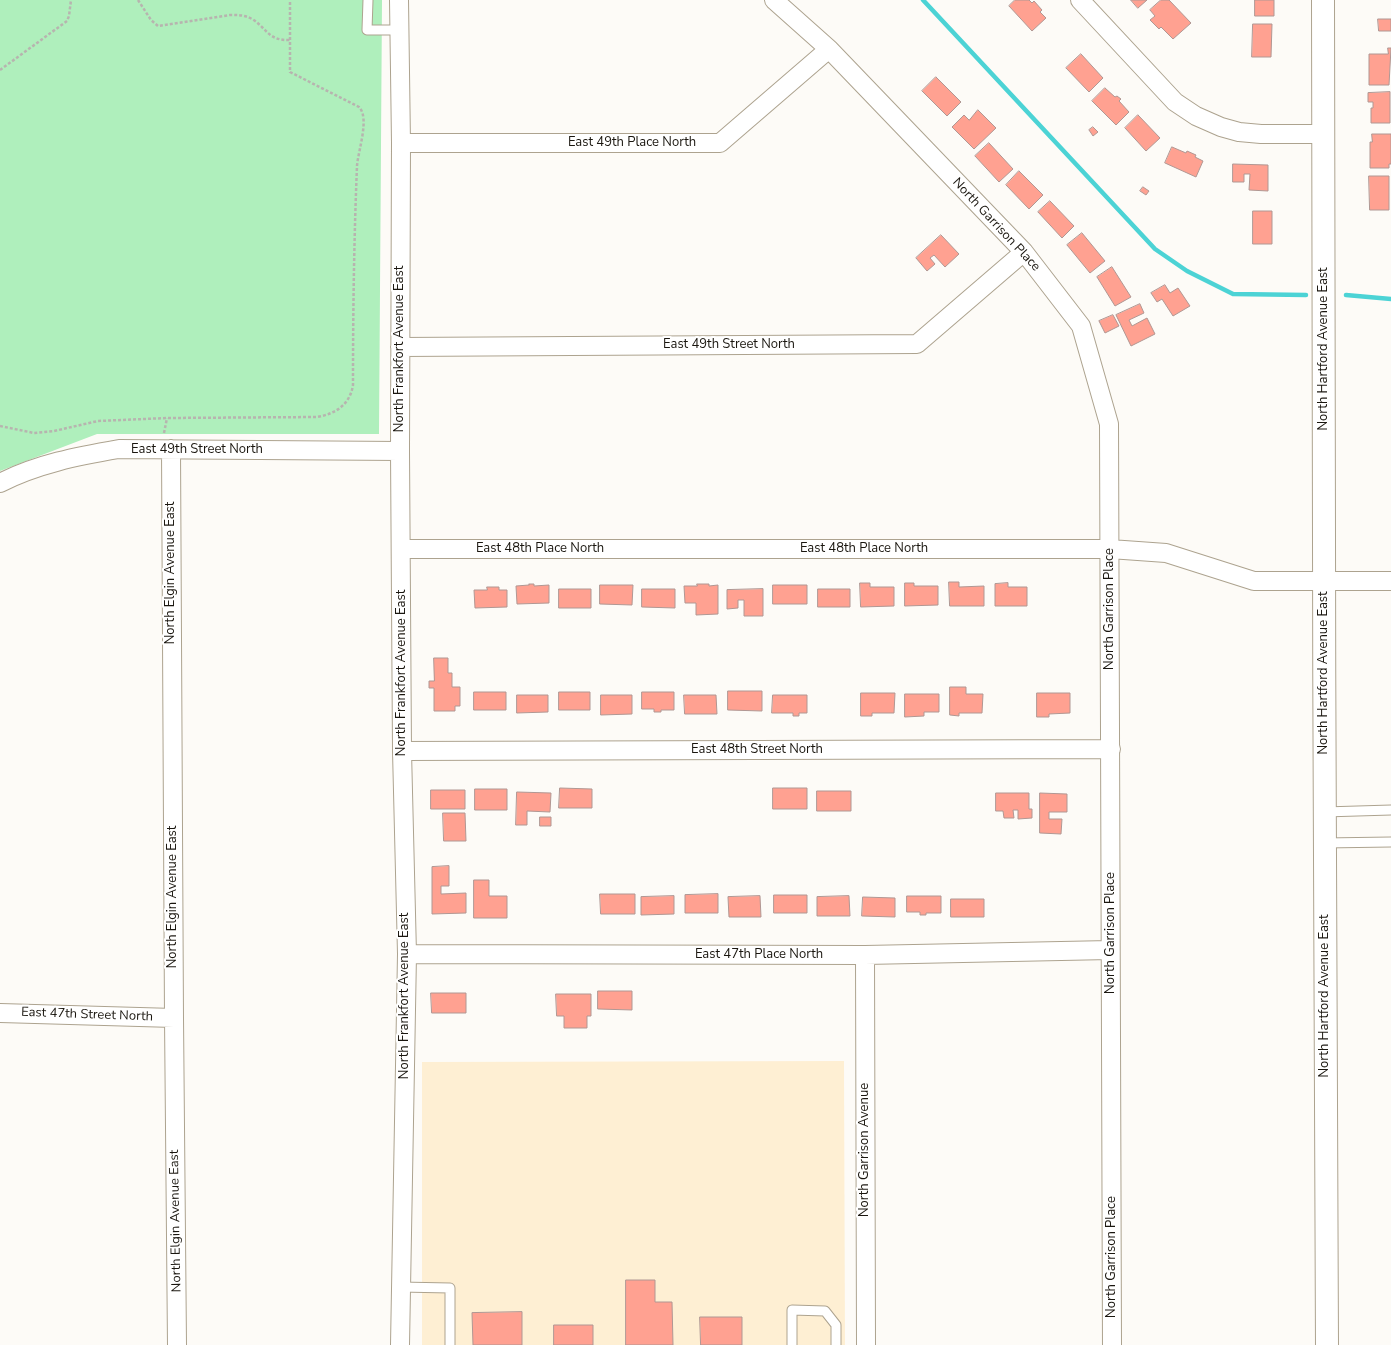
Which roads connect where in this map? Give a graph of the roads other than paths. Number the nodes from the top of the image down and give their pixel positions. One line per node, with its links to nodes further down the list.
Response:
1 (368, 0): 6 (lane)
2 (399, 0): 6 (street, North Frankfort Avenue East)
3 (774, 0): 7 (street, North Garrison Place)
4 (1080, 0): 8 (street)
5 (1323, 0): 8 (street, North Hartford Avenue East)
6 (400, 30): 9 (street, North Frankfort Avenue East)
7 (829, 49): 9 (street, East 49th Place North); 10 (street, North Garrison Place)
8 (1323, 134): 17 (street, North Hartford Avenue East)
9 (401, 143): 11 (street, North Frankfort Avenue East)
10 (1024, 252): 11 (street, East 49th Street North); 15 (street, North Garrison Place)
11 (400, 347): 13 (street, North Frankfort Avenue East)
12 (171, 449): 13 (street, East 49th Street North); 14 (street, East 49th Street North); 29 (street, North Elgin Avenue East)
13 (400, 451): 16 (street, North Frankfort Avenue East)
14 (0, 483)
15 (1110, 549): 16 (street, East 48th Place North); 17 (street, East 48th Place North); 19 (street, North Garrison Place)
16 (401, 550): 20 (street, North Frankfort Avenue East)
17 (1324, 581): 18 (street); 22 (street, North Hartford Avenue East)
18 (1391, 581)
19 (1111, 749): 20 (street, East 48th Street North); 25 (street, North Garrison Place)
20 (402, 751): 26 (street, North Frankfort Avenue East)
21 (1391, 810): 22 (lane)
22 (1324, 812): 24 (street, North Hartford Avenue East)
23 (1391, 842): 24 (lane)
24 (1324, 843): 38 (street, North Hartford Avenue East)
25 (1110, 950): 27 (street, East 47th Place North); 37 (street, North Garrison Place)
26 (407, 954): 27 (street, East 47th Place North); 30 (street, North Frankfort Avenue East)
27 (865, 955): 36 (street, North Garrison Avenue)
28 (0, 1013): 29 (street, East 47th Street North)
29 (174, 1018): 31 (street, North Elgin Avenue East)
30 (400, 1287): 32 (street, North Frankfort Avenue East); 33 (lane)
31 (177, 1345)
32 (400, 1345)
33 (450, 1345)
34 (792, 1345): 35 (lane)
35 (836, 1345)
36 (866, 1345)
37 (1112, 1345)
38 (1327, 1345)

